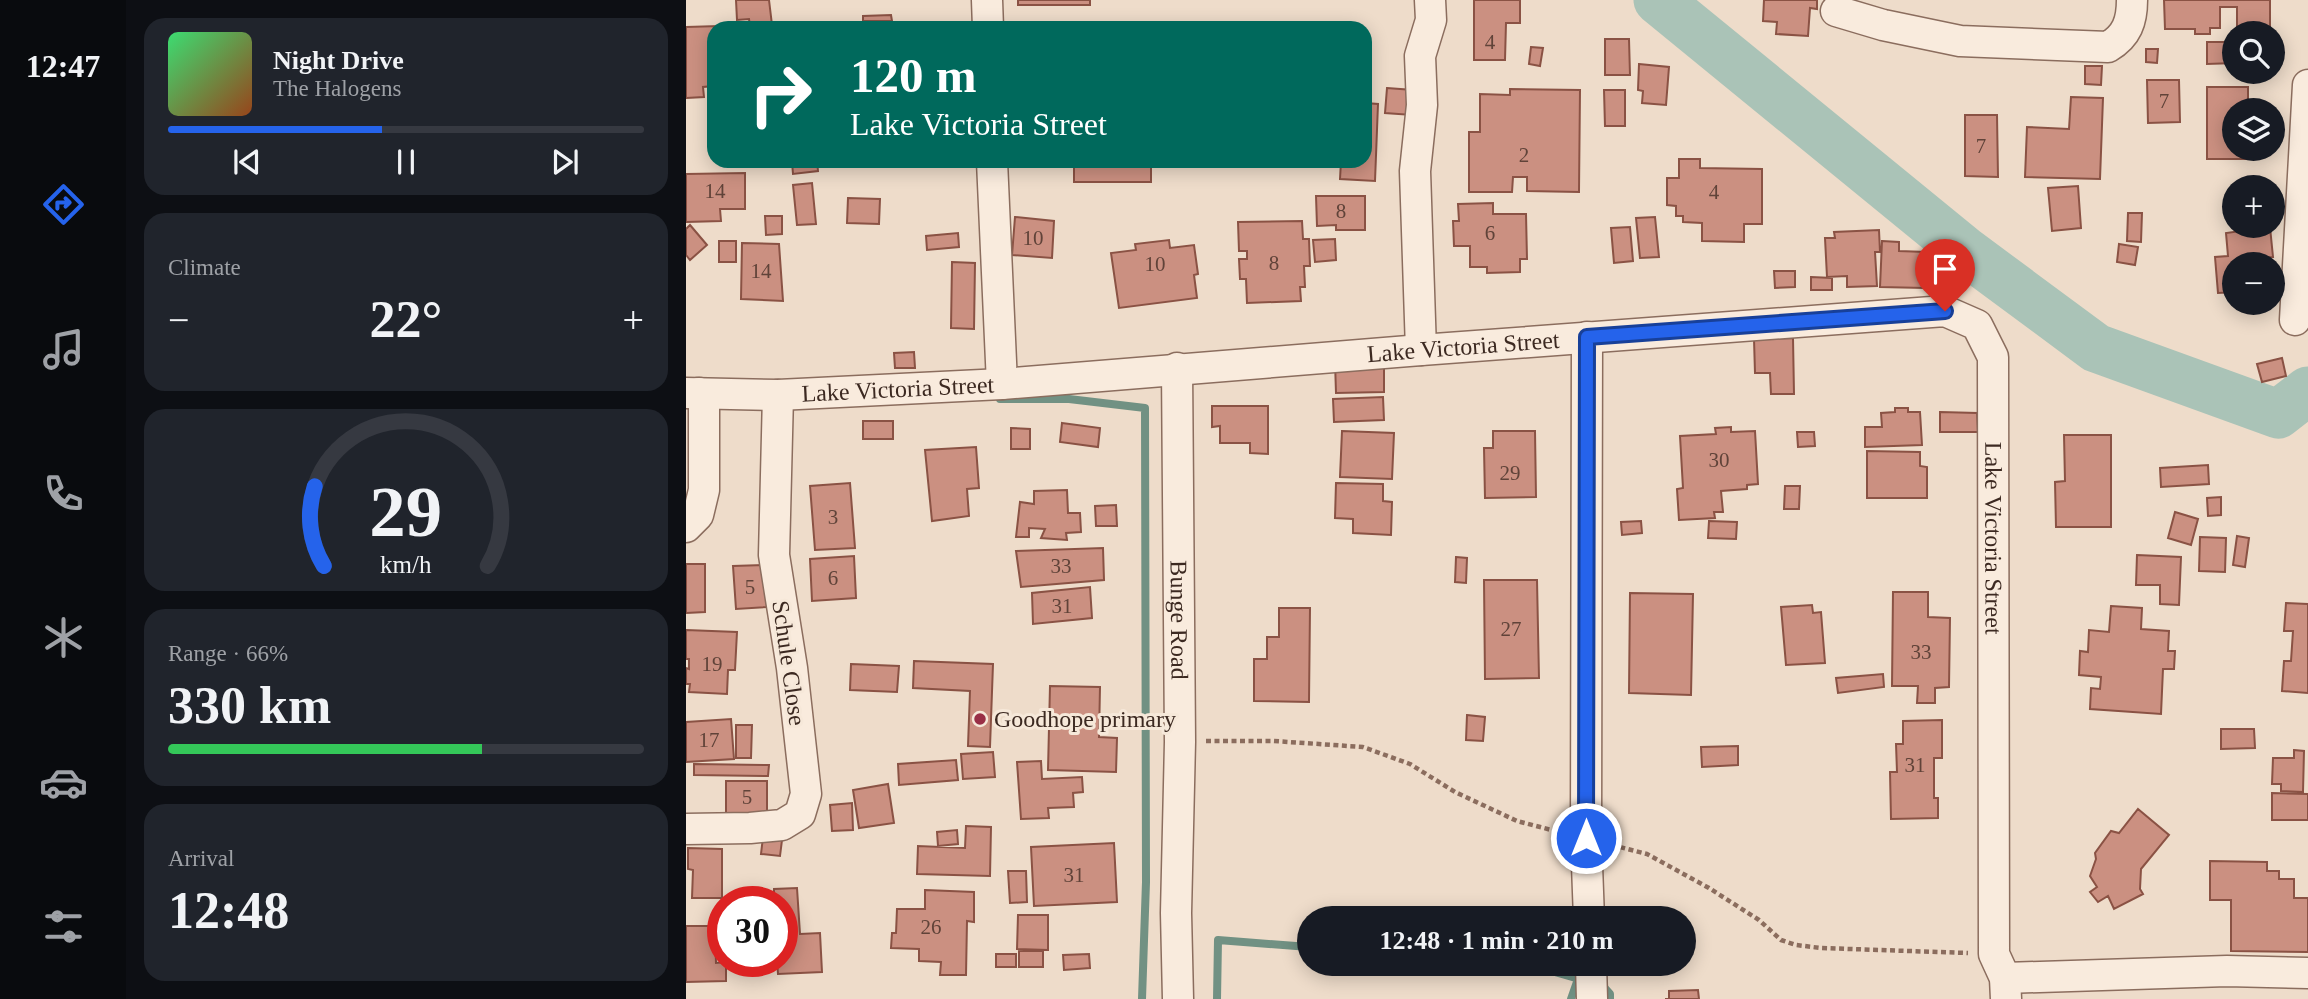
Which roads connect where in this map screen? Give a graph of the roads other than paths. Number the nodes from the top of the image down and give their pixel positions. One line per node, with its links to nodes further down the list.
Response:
1 (987, 0): 5 (street)
2 (1430, 0): 10 (street)
3 (2133, 0): 4 (street)
4 (1836, 11)
5 (988, 21)
6 (2308, 85): 8 (street)
7 (992, 168): 12 (street)
8 (2295, 320)
9 (1587, 337): 10 (street, Lake Victoria Street); 17 (street); 20 (street, Lake Victoria Street)
10 (1421, 350): 11 (street, Lake Victoria Street)
11 (1177, 368): 12 (street, Lake Victoria Street); 21 (street, Bunge Road)
12 (1002, 384): 14 (street, Lake Victoria Street)
13 (692, 393): 14 (street, Lake Victoria Street); 15 (street)
14 (778, 395): 16 (street, Schule Close)
15 (686, 527)
16 (686, 829)
17 (1589, 906)
18 (2308, 973): 20 (street)
19 (1591, 976): 22 (street)
20 (2006, 988)
21 (1178, 999)
22 (1592, 999)

